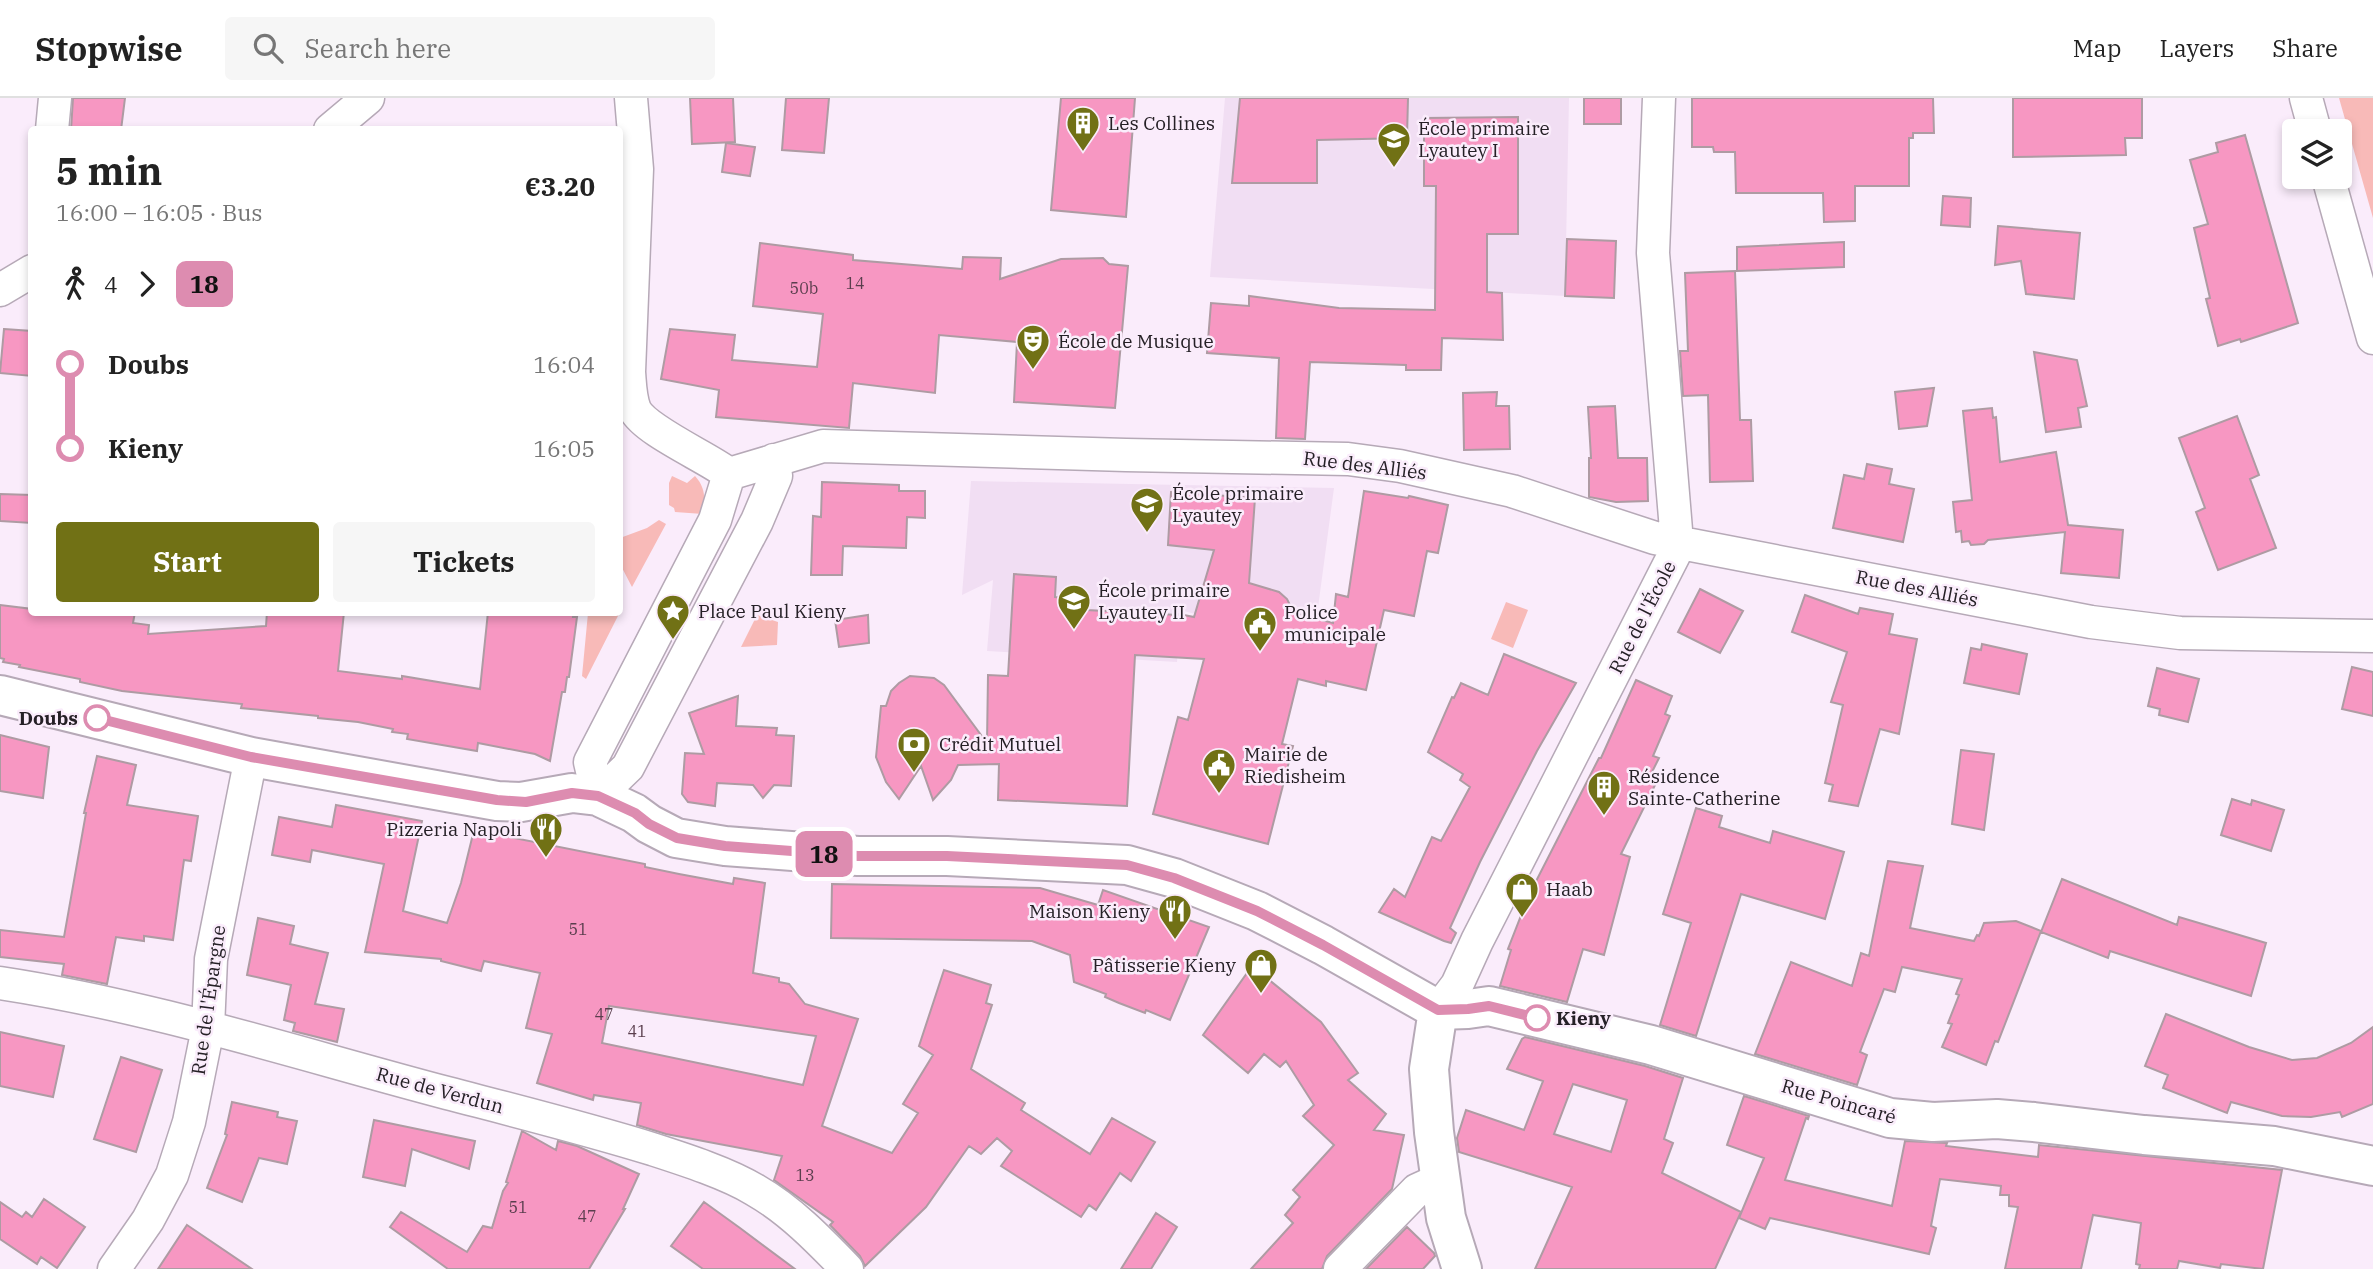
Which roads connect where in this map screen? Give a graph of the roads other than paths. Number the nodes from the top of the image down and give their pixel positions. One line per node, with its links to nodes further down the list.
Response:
1 (55, 98): 7 (street)
2 (368, 98): 8 (street)
3 (631, 98): 14 (street)
4 (1659, 98): 15 (street, Rue de l'École)
5 (2306, 98): 6 (street)
6 (2312, 119)
7 (52, 126)
8 (335, 126)
9 (2331, 189): 12 (street)
10 (28, 273): 11 (street)
11 (0, 290)
12 (2373, 338)
13 (774, 460): 14 (street, Rue des Alliés); 15 (street, Rue des Alliés); 19 (street)
14 (729, 474): 19 (street)
15 (1677, 542): 16 (street, Rue des Alliés); 21 (street, Rue de l'École)
16 (2373, 636)
17 (0, 695): 18 (street)
18 (251, 757): 19 (street); 22 (street, Rue de l'Épargne)
19 (598, 796): 21 (street)
20 (0, 983): 22 (street, Rue de Verdun)
21 (1438, 1010): 23 (street, Rue Poincaré); 24 (street)
22 (208, 1028): 25 (street, Rue de l'Épargne); 26 (street, Rue de Verdun)
23 (2373, 1166)
24 (1439, 1180): 27 (street); 28 (street)
25 (114, 1269)
26 (847, 1269)
27 (1340, 1269)
28 (1462, 1269)

